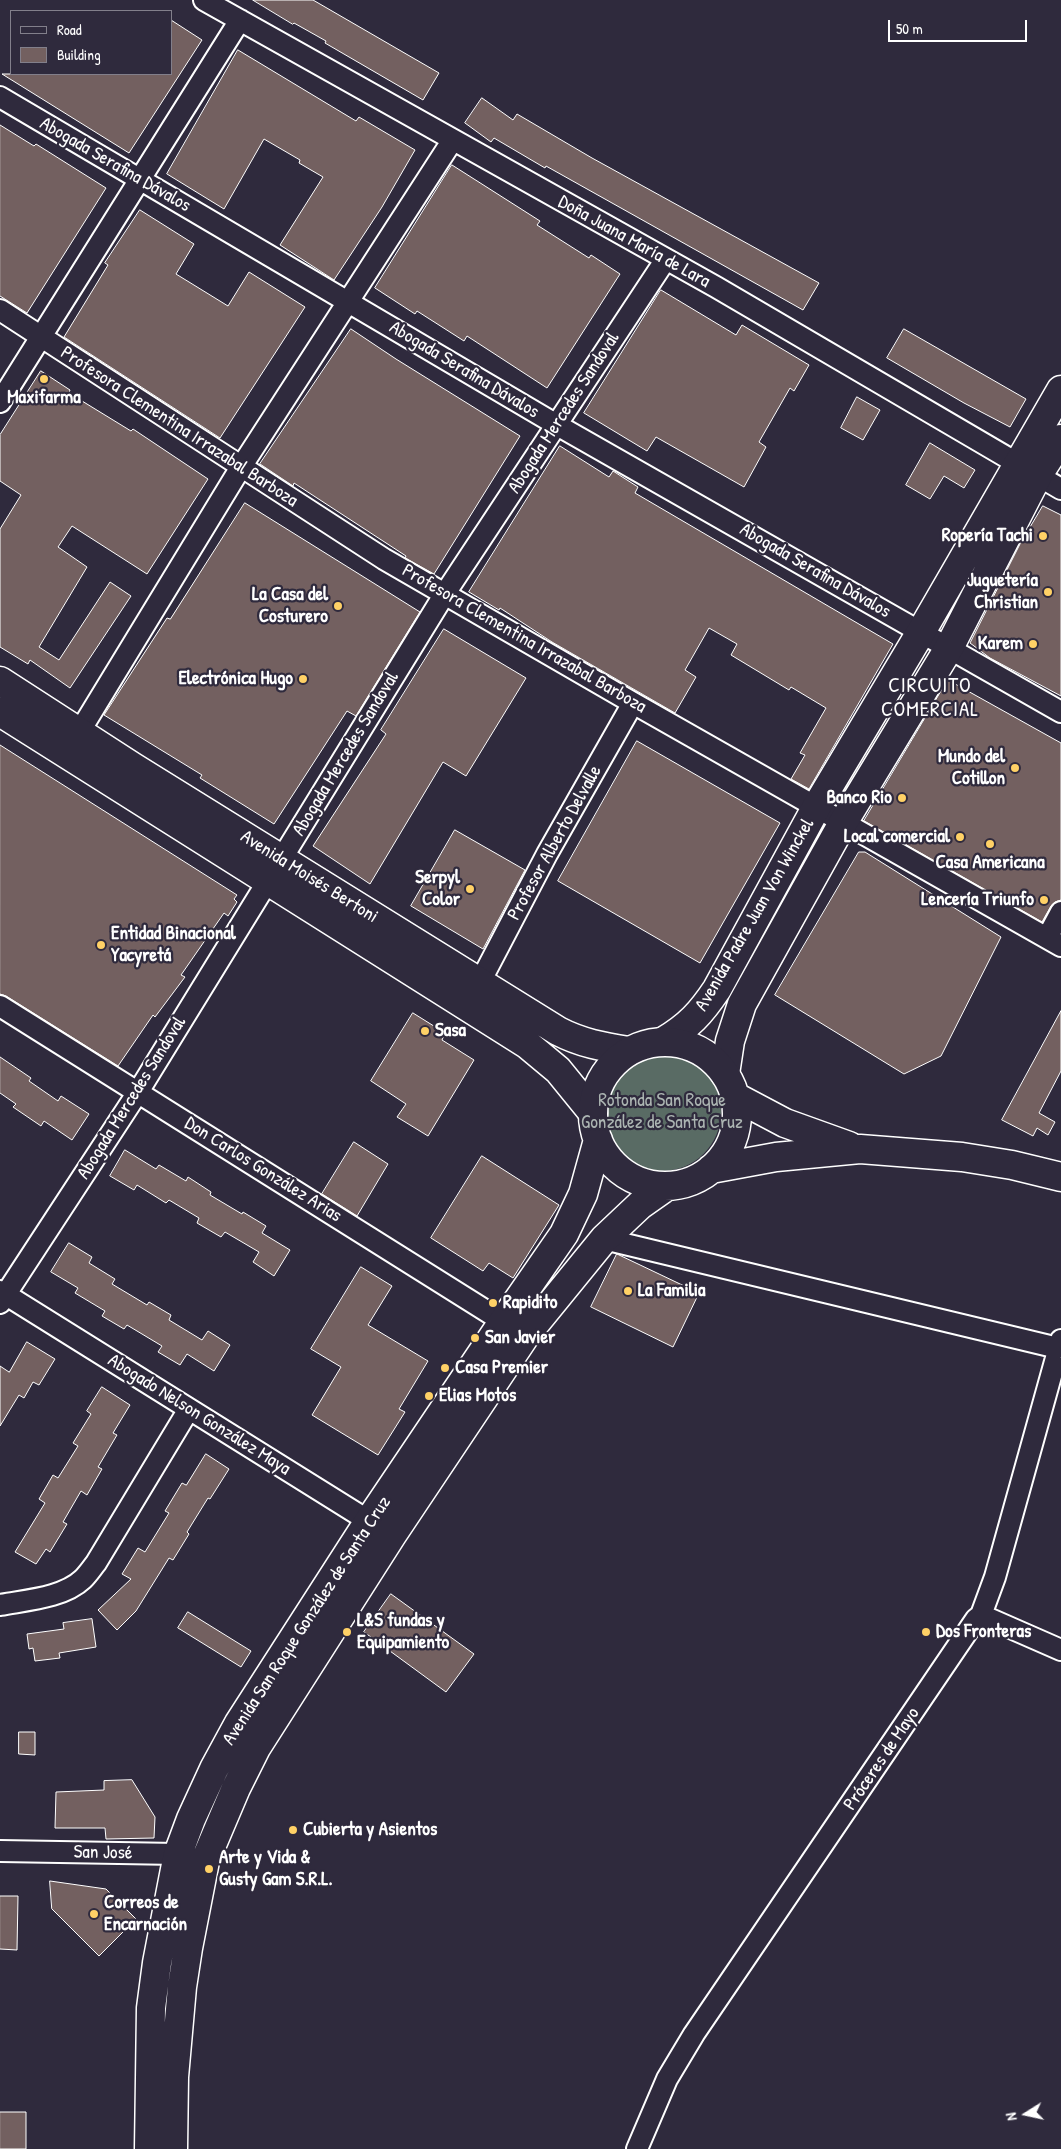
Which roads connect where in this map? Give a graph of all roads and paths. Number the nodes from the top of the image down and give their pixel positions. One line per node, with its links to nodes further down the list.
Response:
1 (204, 0): 2 (street, Doña Juana María de Lara)
2 (240, 20): 4 (street, Doña Juana María de Lara); 5 (street)
3 (0, 97): 5 (street, Abogada Serafina Dávalos)
4 (452, 141): 6 (street, Doña Juana María de Lara); 7 (street)
5 (140, 179): 7 (street, Abogada Serafina Dávalos); 9 (street)
6 (666, 259): 12 (street, Abogada Mercedes Sandoval); 15 (street, Doña Juana María de Lara)
7 (348, 303): 12 (street, Abogada Serafina Dávalos); 14 (street)
8 (0, 310): 9 (street, Profesora Clementina Irrazabal Barboza)
9 (42, 337): 11 (street); 14 (street, Profesora Clementina Irrazabal Barboza)
10 (1061, 390): 15 (main road, Avenida Padre Juan Von Winckel)
11 (0, 402)
12 (557, 425): 17 (street, Abogada Mercedes Sandoval); 18 (street, Abogada Serafina Dávalos)
13 (1060, 442): 15 (main road, Avenida Padre Juan Von Winckel)
14 (241, 467): 17 (street, Profesora Clementina Irrazabal Barboza); 24 (street)
15 (1028, 470): 16 (street, Doña Juana María de Lara); 18 (main road, Avenida Padre Juan Von Winckel); 19 (main road, Avenida Padre Juan Von Winckel)
16 (1061, 489)
17 (444, 595): 21 (street, Profesora Clementina Irrazabal Barboza); 27 (street, Abogada Mercedes Sandoval)
18 (921, 632): 19 (street, Abogada Serafina Dávalos); 25 (main road, Avenida Padre Juan Von Winckel)
19 (949, 648): 23 (street, Abogada Serafina Dávalos); 26 (main road, Avenida Padre Juan Von Winckel)
20 (0, 681): 24 (main road, Avenida Moisés Bertoni)
21 (632, 703): 25 (street, Profesora Clementina Irrazabal Barboza); 31 (street, Profesor Alberto Delvalle)
22 (0, 712): 24 (main road, Avenida Moisés Bertoni)
23 (1061, 712)
24 (72, 743): 27 (main road, Avenida Moisés Bertoni); 28 (main road, Avenida Moisés Bertoni)
25 (817, 806): 26 (street, Profesora Clementina Irrazabal Barboza); 33 (main road, Avenida Padre Juan Von Winckel)
26 (844, 821): 30 (street, Profesora Clementina Irrazabal Barboza); 35 (main road, Avenida Padre Juan Von Winckel)
27 (283, 859): 28 (street, Abogada Mercedes Sandoval); 31 (main road, Avenida Moisés Bertoni)
28 (268, 882): 36 (street, Abogada Mercedes Sandoval); 37 (main road, Avenida Moisés Bertoni)
29 (1061, 912): 30 (street)
30 (1054, 942)
31 (479, 984): 34 (main road, Avenida Moisés Bertoni)
32 (0, 1006): 36 (street, Don Carlos González Arias)
33 (664, 1041): 34 (main road); 35 (main road)
34 (629, 1051): 37 (main road)
35 (730, 1085): 39 (main road); 40 (main road)
36 (138, 1092): 44 (street, Abogada Mercedes Sandoval); 45 (street, Don Carlos González Arias)
37 (593, 1113): 38 (main road)
38 (598, 1140): 42 (main road); 45 (main road, Avenida San Roque González de Santa Cruz)
39 (860, 1149): 40 (main road); 41 (main road)
40 (711, 1170): 42 (main road)
41 (1061, 1177)
42 (667, 1186): 43 (main road, Avenida San Roque González de Santa Cruz)
43 (604, 1239): 45 (main road, Avenida San Roque González de Santa Cruz); 46 (street)
44 (2, 1296): 47 (street, Abogado Nelson González Maya)
45 (514, 1329): 48 (main road, Avenida San Roque González de Santa Cruz); 49 (main road, Avenida San Roque González de Santa Cruz)
46 (1060, 1344): 51 (street, Próceres de Mayo)
47 (189, 1409): 48 (street, Abogado Nelson González Maya); 50 (street)
48 (369, 1521): 49 (street, Abogado Nelson González Maya); 54 (main road, Avenida San Roque González de Santa Cruz)
49 (392, 1535): 55 (main road, Avenida San Roque González de Santa Cruz)
50 (0, 1605)
51 (981, 1615): 52 (street); 58 (street, Próceres de Mayo)
52 (1061, 1650)
53 (0, 1852): 54 (street, San José)
54 (178, 1854): 55 (street, San José); 56 (main road, Avenida San Roque González de Santa Cruz)
55 (205, 1861): 57 (main road, Avenida San Roque González de Santa Cruz)
56 (149, 2149)
57 (173, 2149)
58 (637, 2149)

